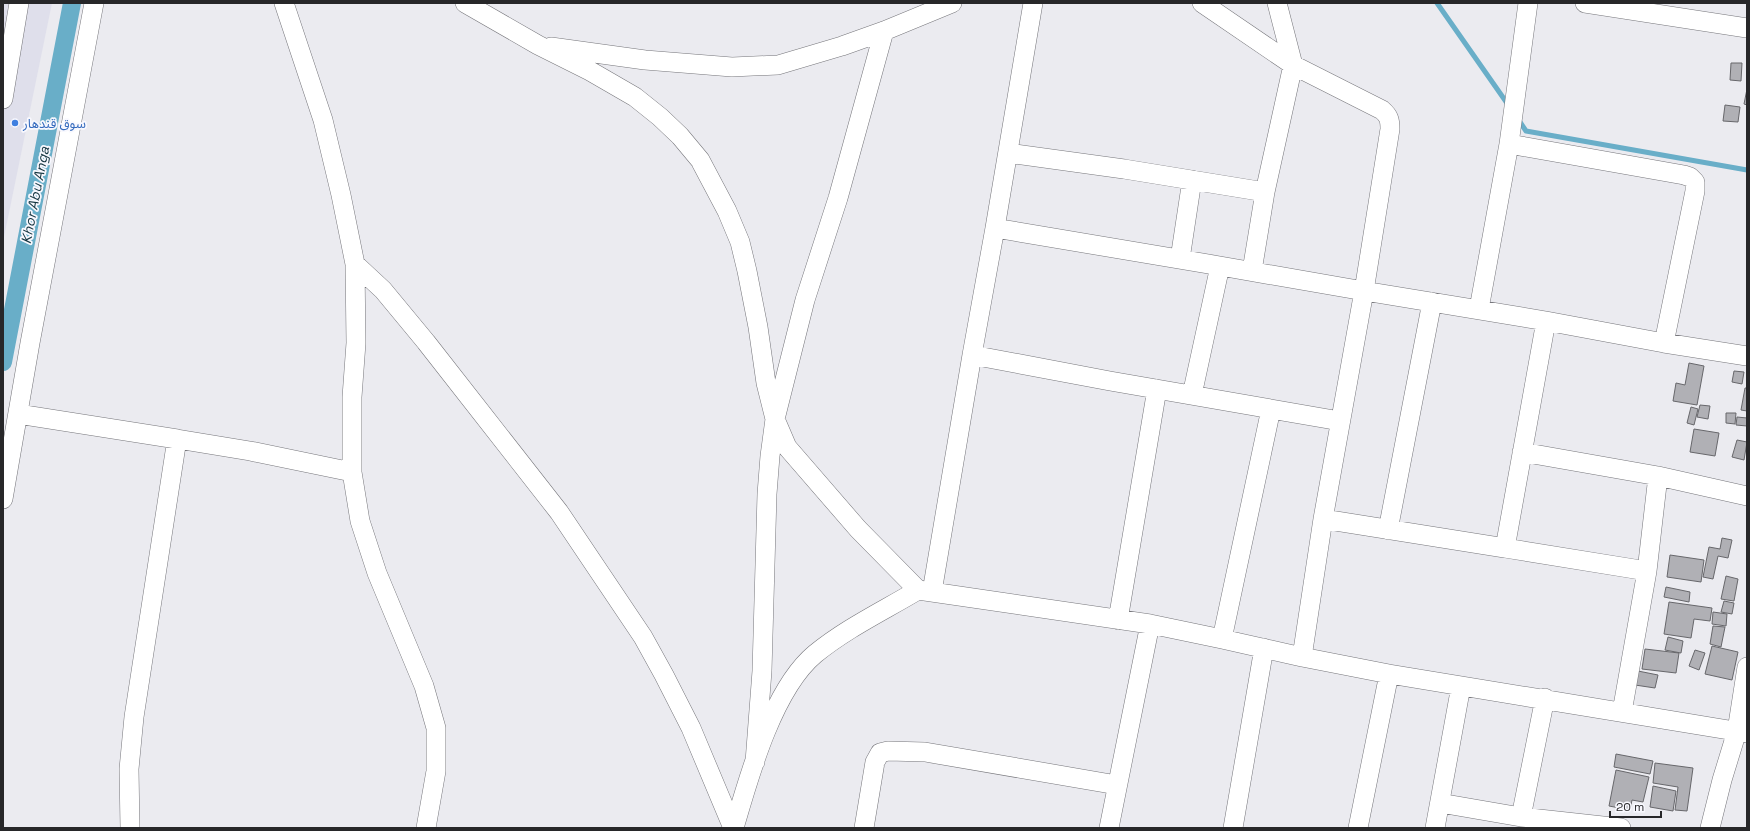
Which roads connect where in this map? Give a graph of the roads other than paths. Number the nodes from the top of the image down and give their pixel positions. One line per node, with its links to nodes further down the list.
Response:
1 (19, 3): 15 (street)
2 (94, 3): 35 (street)
3 (284, 3): 22 (street)
4 (465, 3): 13 (street)
5 (952, 3): 12 (street)
6 (1033, 3): 17 (street)
7 (1202, 3): 14 (street)
8 (1277, 3): 14 (street)
9 (1528, 3): 16 (street)
10 (1585, 3): 11 (street)
11 (1747, 28)
12 (884, 31): 13 (street); 36 (street)
13 (538, 45): 36 (street)
14 (1293, 65): 19 (street); 25 (street)
15 (3, 99)
16 (1509, 144): 27 (street); 29 (street)
17 (1008, 153): 18 (street); 20 (street)
18 (1192, 180): 19 (street); 21 (street)
19 (1265, 192): 24 (street)
20 (995, 228): 21 (street); 30 (street)
21 (1180, 259): 23 (street)
22 (355, 264): 40 (street); 67 (street)
23 (1220, 266): 24 (street); 33 (street)
24 (1252, 271): 25 (street)
25 (1364, 291): 26 (street); 37 (street)
26 (1432, 302): 27 (street); 45 (street)
27 (1479, 309): 28 (street)
28 (1546, 321): 29 (street); 39 (street)
29 (1664, 343): 31 (street)
30 (972, 355): 32 (street); 48 (street)
31 (1747, 356)
32 (1156, 389): 33 (street); 49 (street)
33 (1192, 395): 34 (street)
34 (1271, 409): 37 (street); 51 (street)
35 (18, 414): 38 (street); 43 (street)
36 (775, 419): 48 (street); 60 (street)
37 (1340, 421): 44 (street)
38 (177, 439): 40 (street); 65 (street)
39 (1522, 452): 41 (street); 46 (street)
40 (352, 472): 66 (street)
41 (1658, 476): 42 (street); 47 (street)
42 (1747, 496)
43 (3, 499)
44 (1323, 519): 45 (street); 53 (street)
45 (1388, 530): 46 (street)
46 (1505, 548): 47 (street)
47 (1647, 571): 58 (street)
48 (925, 591): 49 (street); 60 (street)
49 (1118, 620): 50 (street)
50 (1150, 624): 51 (street); 61 (street)
51 (1222, 639): 52 (street)
52 (1264, 648): 53 (street); 70 (street)
53 (1302, 657): 55 (street)
54 (1747, 667): 59 (street)
55 (1389, 674): 56 (street); 71 (street)
56 (1462, 686): 57 (street); 62 (street)
57 (1545, 698): 58 (street); 63 (street)
58 (1622, 712): 59 (street)
59 (1742, 732): 74 (street)
60 (755, 762): 67 (street)
61 (1117, 785): 68 (street); 69 (street)
62 (1440, 803): 63 (street); 72 (street)
63 (1521, 817): 64 (street)
64 (1551, 824): 73 (street)
65 (130, 828)
66 (426, 828)
67 (734, 828)
68 (864, 828)
69 (1109, 828)
70 (1233, 828)
71 (1358, 828)
72 (1435, 828)
73 (1621, 828)
74 (1710, 828)

